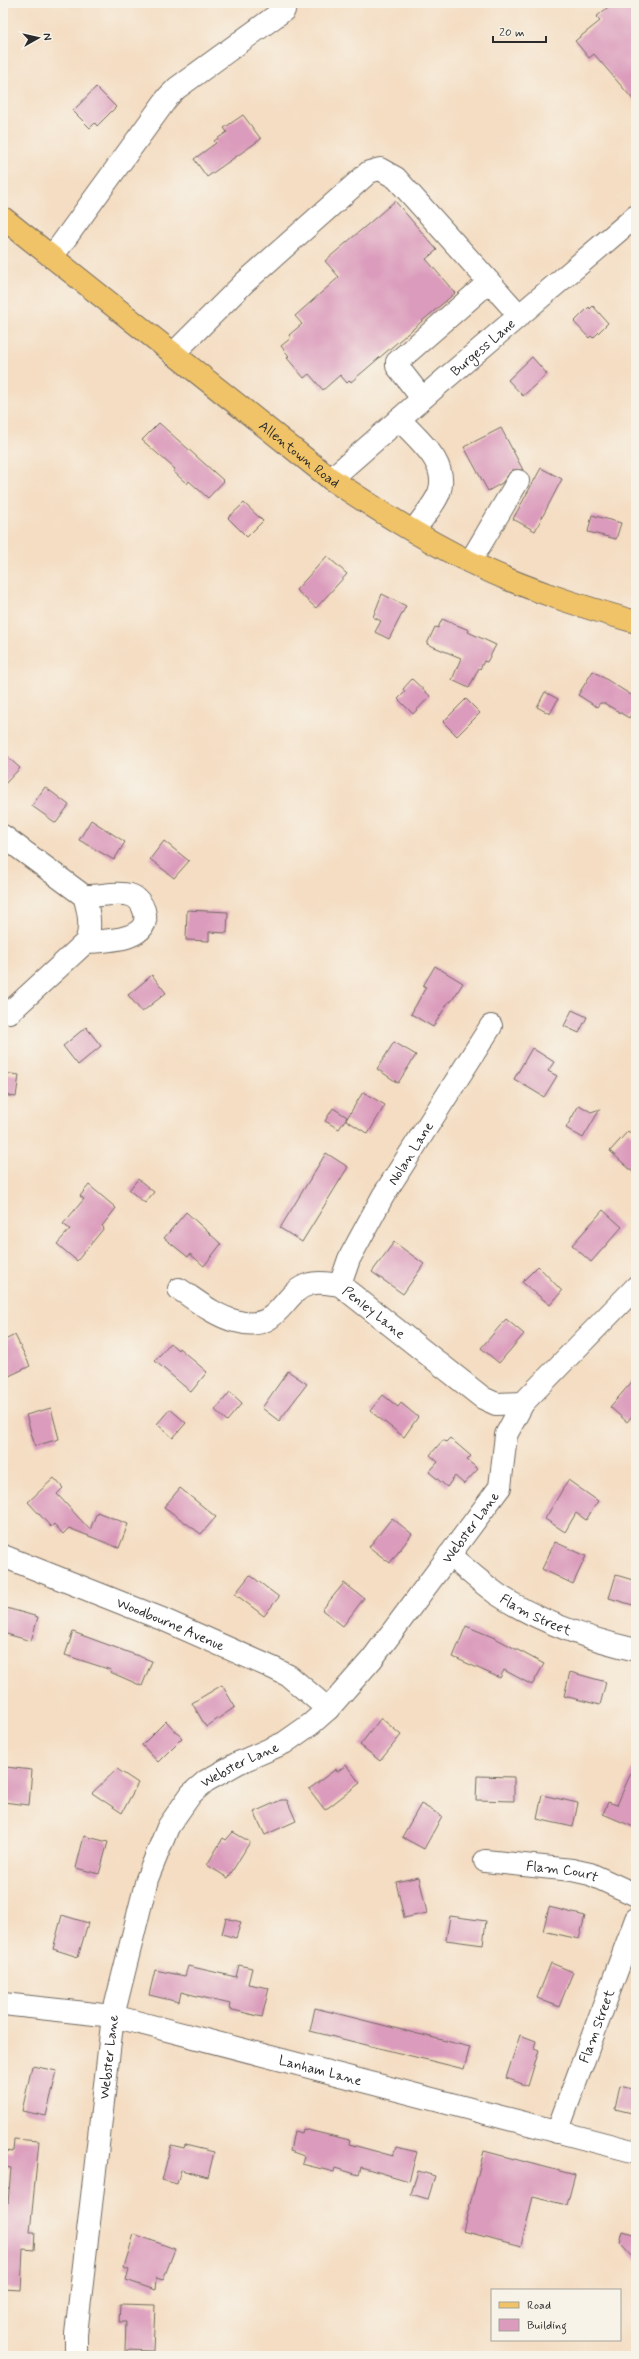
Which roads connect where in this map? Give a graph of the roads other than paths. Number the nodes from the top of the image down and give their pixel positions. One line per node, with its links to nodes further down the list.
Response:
1 (279, 3): 4 (street)
2 (636, 216): 6 (street, Burgess Lane)
3 (3, 218): 4 (main road, Allentown Road)
4 (52, 257): 7 (main road, Allentown Road)
5 (489, 282): 6 (street); 7 (street); 8 (street)
6 (519, 315): 8 (street, Burgess Lane)
7 (173, 354): 10 (main road, Allentown Road)
8 (422, 398): 9 (street, Burgess Lane)
9 (399, 419): 10 (street, Burgess Lane); 12 (street)
10 (331, 479): 12 (main road, Allentown Road)
11 (518, 481): 13 (street)
12 (414, 531): 13 (main road, Allentown Road)
13 (470, 562): 14 (main road, Allentown Road)
14 (636, 622)
15 (3, 836): 16 (street)
16 (84, 896): 17 (street); 17 (street)
17 (86, 942): 18 (street)
18 (10, 1012)
19 (491, 1026): 20 (street, Nolan Lane)
20 (340, 1285): 22 (street, Penley Lane); 23 (street, Penley Lane)
21 (636, 1287): 23 (street, Webster Lane)
22 (179, 1289)
23 (523, 1403): 24 (street, Webster Lane)
24 (449, 1555): 26 (street, Flam Street); 27 (street, Webster Lane)
25 (3, 1556): 27 (street, Woodbourne Avenue)
26 (636, 1650)
27 (328, 1709): 32 (street, Webster Lane)
28 (485, 1861): 29 (street, Flam Court)
29 (636, 1895)
30 (636, 1920): 33 (street, Flam Street)
31 (3, 2004): 32 (street, Lanham Lane)
32 (113, 2016): 33 (street, Lanham Lane); 35 (street, Webster Lane)
33 (557, 2132): 34 (street, Lanham Lane)
34 (636, 2152)
35 (76, 2356)

